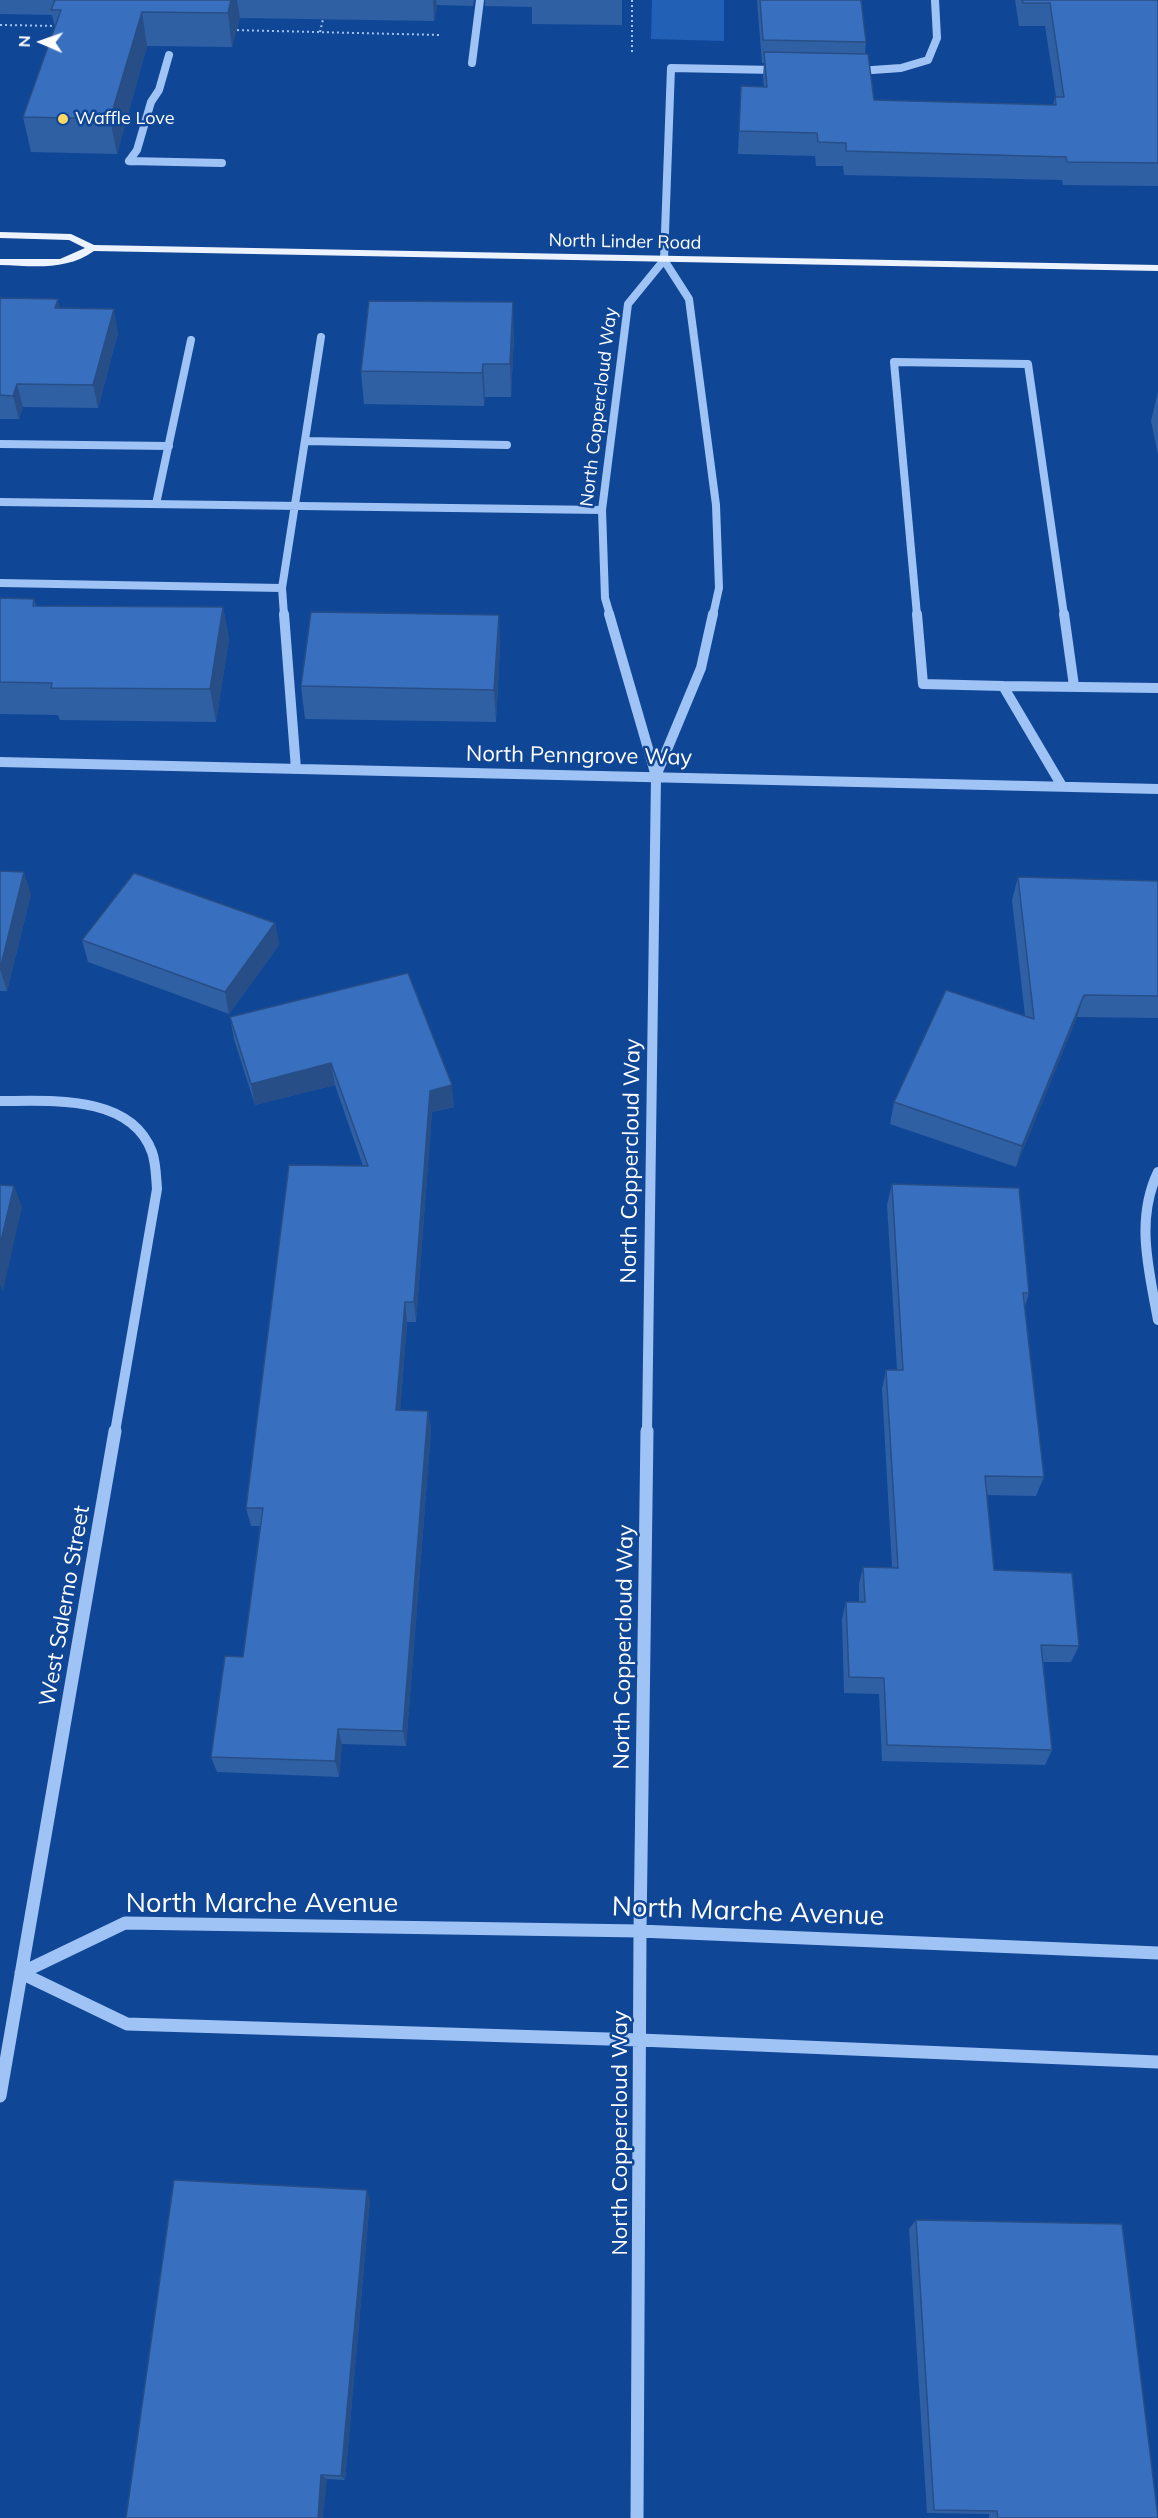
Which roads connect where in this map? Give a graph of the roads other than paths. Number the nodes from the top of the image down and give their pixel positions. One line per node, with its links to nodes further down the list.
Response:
1 (480, 0): 4 (street)
2 (935, 0): 6 (street)
3 (169, 55): 7 (street)
4 (472, 63)
5 (784, 70): 10 (street)
6 (850, 71)
7 (222, 163)
8 (0, 235): 9 (main road, North Linder Road)
9 (92, 248): 10 (main road, North Linder Road); 11 (main road, North Linder Road)
10 (664, 260): 12 (main road, North Linder Road); 22 (street, North Coppercloud Way); 30 (street, North Coppercloud Way)
11 (0, 262)
12 (1158, 268)
13 (321, 337): 15 (street)
14 (191, 340): 18 (street)
15 (306, 441): 17 (street); 21 (street)
16 (0, 444): 18 (street)
17 (507, 445)
18 (169, 447): 20 (street)
19 (0, 502): 20 (street)
20 (156, 504): 21 (street)
21 (297, 506): 22 (street); 24 (street)
22 (602, 510): 30 (street, North Coppercloud Way)
23 (0, 583): 24 (street)
24 (282, 588): 29 (street)
25 (1002, 686): 26 (street); 26 (street); 31 (street)
26 (1074, 686): 27 (street)
27 (1158, 688)
28 (0, 762): 29 (street, North Penngrove Way)
29 (296, 769): 30 (street, North Penngrove Way)
30 (656, 776): 31 (street, North Penngrove Way); 36 (street, North Coppercloud Way)
31 (1062, 786): 32 (street, North Penngrove Way)
32 (1158, 789)
33 (0, 1101): 38 (street, West Salerno Street)
34 (1158, 1172): 35 (street)
35 (1158, 1320)
36 (640, 1931): 37 (street, North Marche Avenue); 38 (street, North Marche Avenue); 39 (street, North Coppercloud Way)
37 (1158, 1953)
38 (21, 1972): 39 (street); 41 (street, West Salerno Street)
39 (640, 2040): 40 (street); 42 (street, North Coppercloud Way)
40 (1158, 2062)
41 (0, 2096)
42 (637, 2518)

